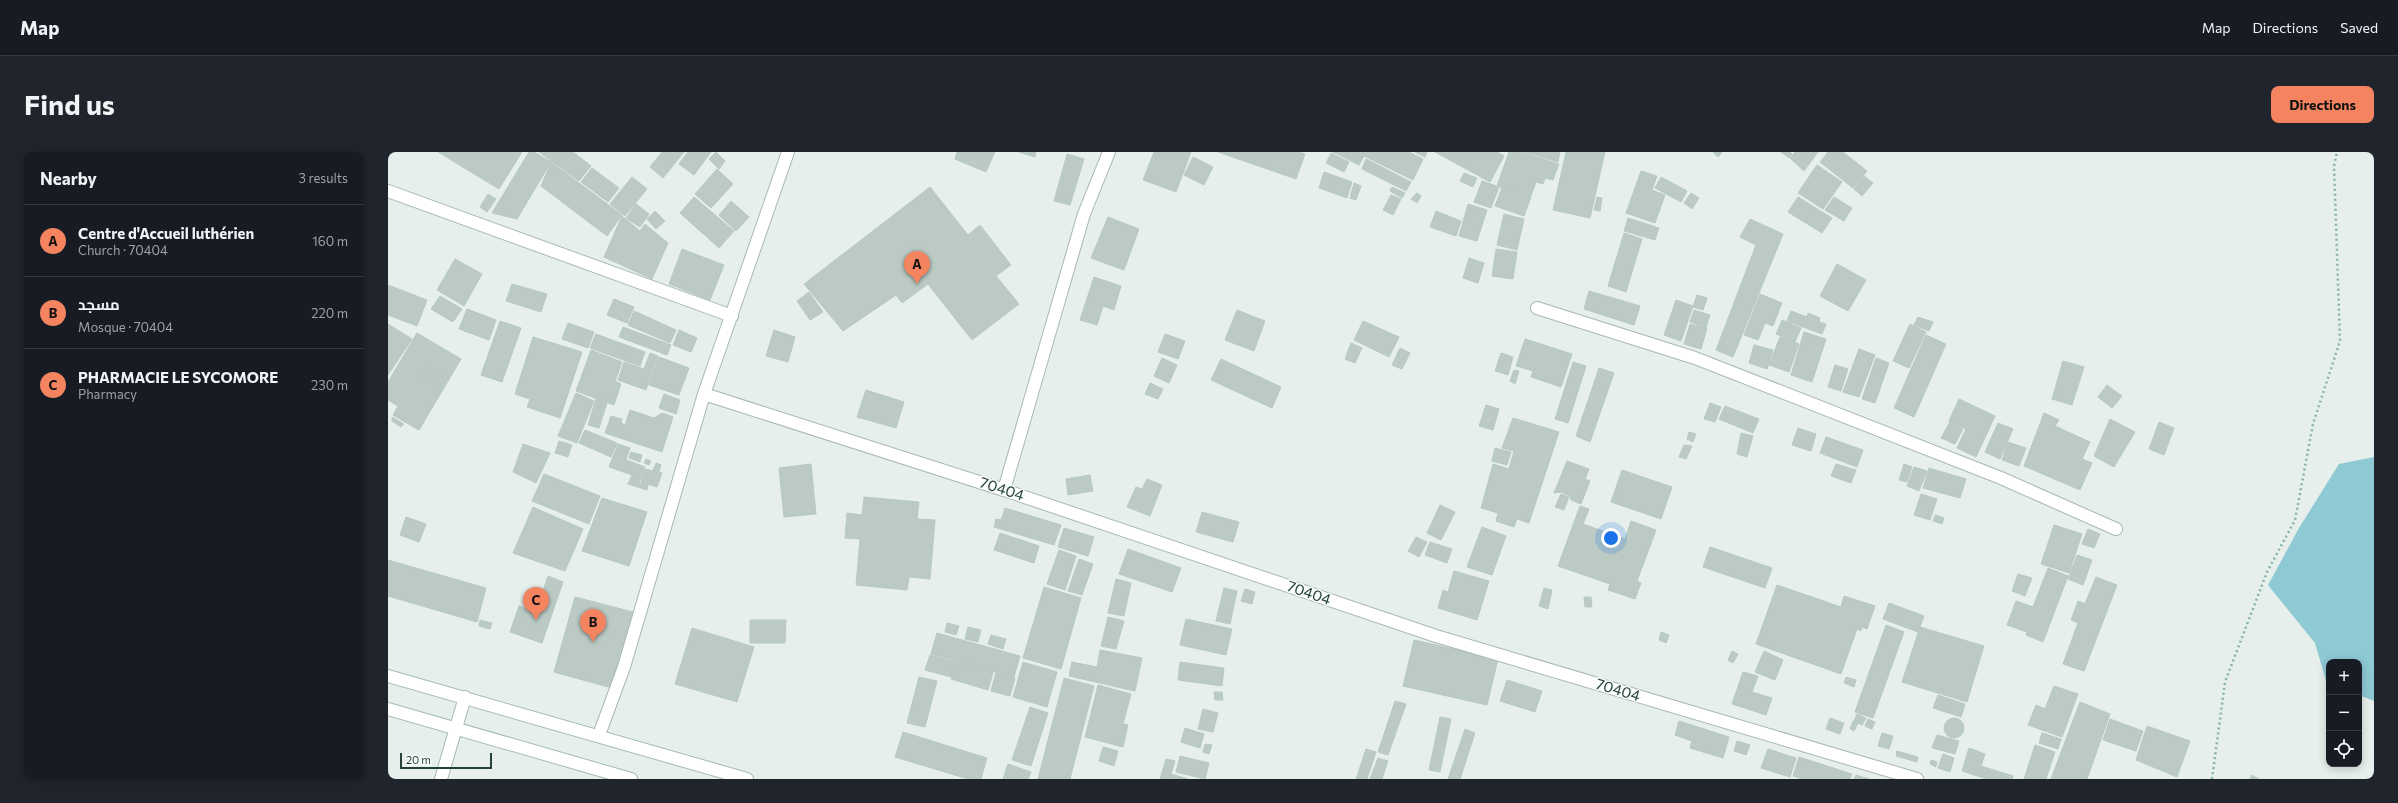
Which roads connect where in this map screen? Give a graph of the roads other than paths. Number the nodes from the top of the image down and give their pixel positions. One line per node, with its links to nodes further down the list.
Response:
1 (788, 152): 5 (street)
2 (1109, 152): 7 (street)
3 (388, 191): 5 (street)
4 (1537, 308): 8 (street)
5 (732, 316): 6 (street)
6 (704, 394): 7 (street, 70404); 13 (street)
7 (1004, 490): 17 (street, 70404)
8 (2116, 529)
9 (388, 676): 10 (street)
10 (465, 697): 12 (street); 13 (street)
11 (388, 710): 12 (street)
12 (456, 729): 14 (street); 15 (street)
13 (599, 736): 16 (street)
14 (441, 779)
15 (631, 779)
16 (746, 779)
17 (1917, 779)

